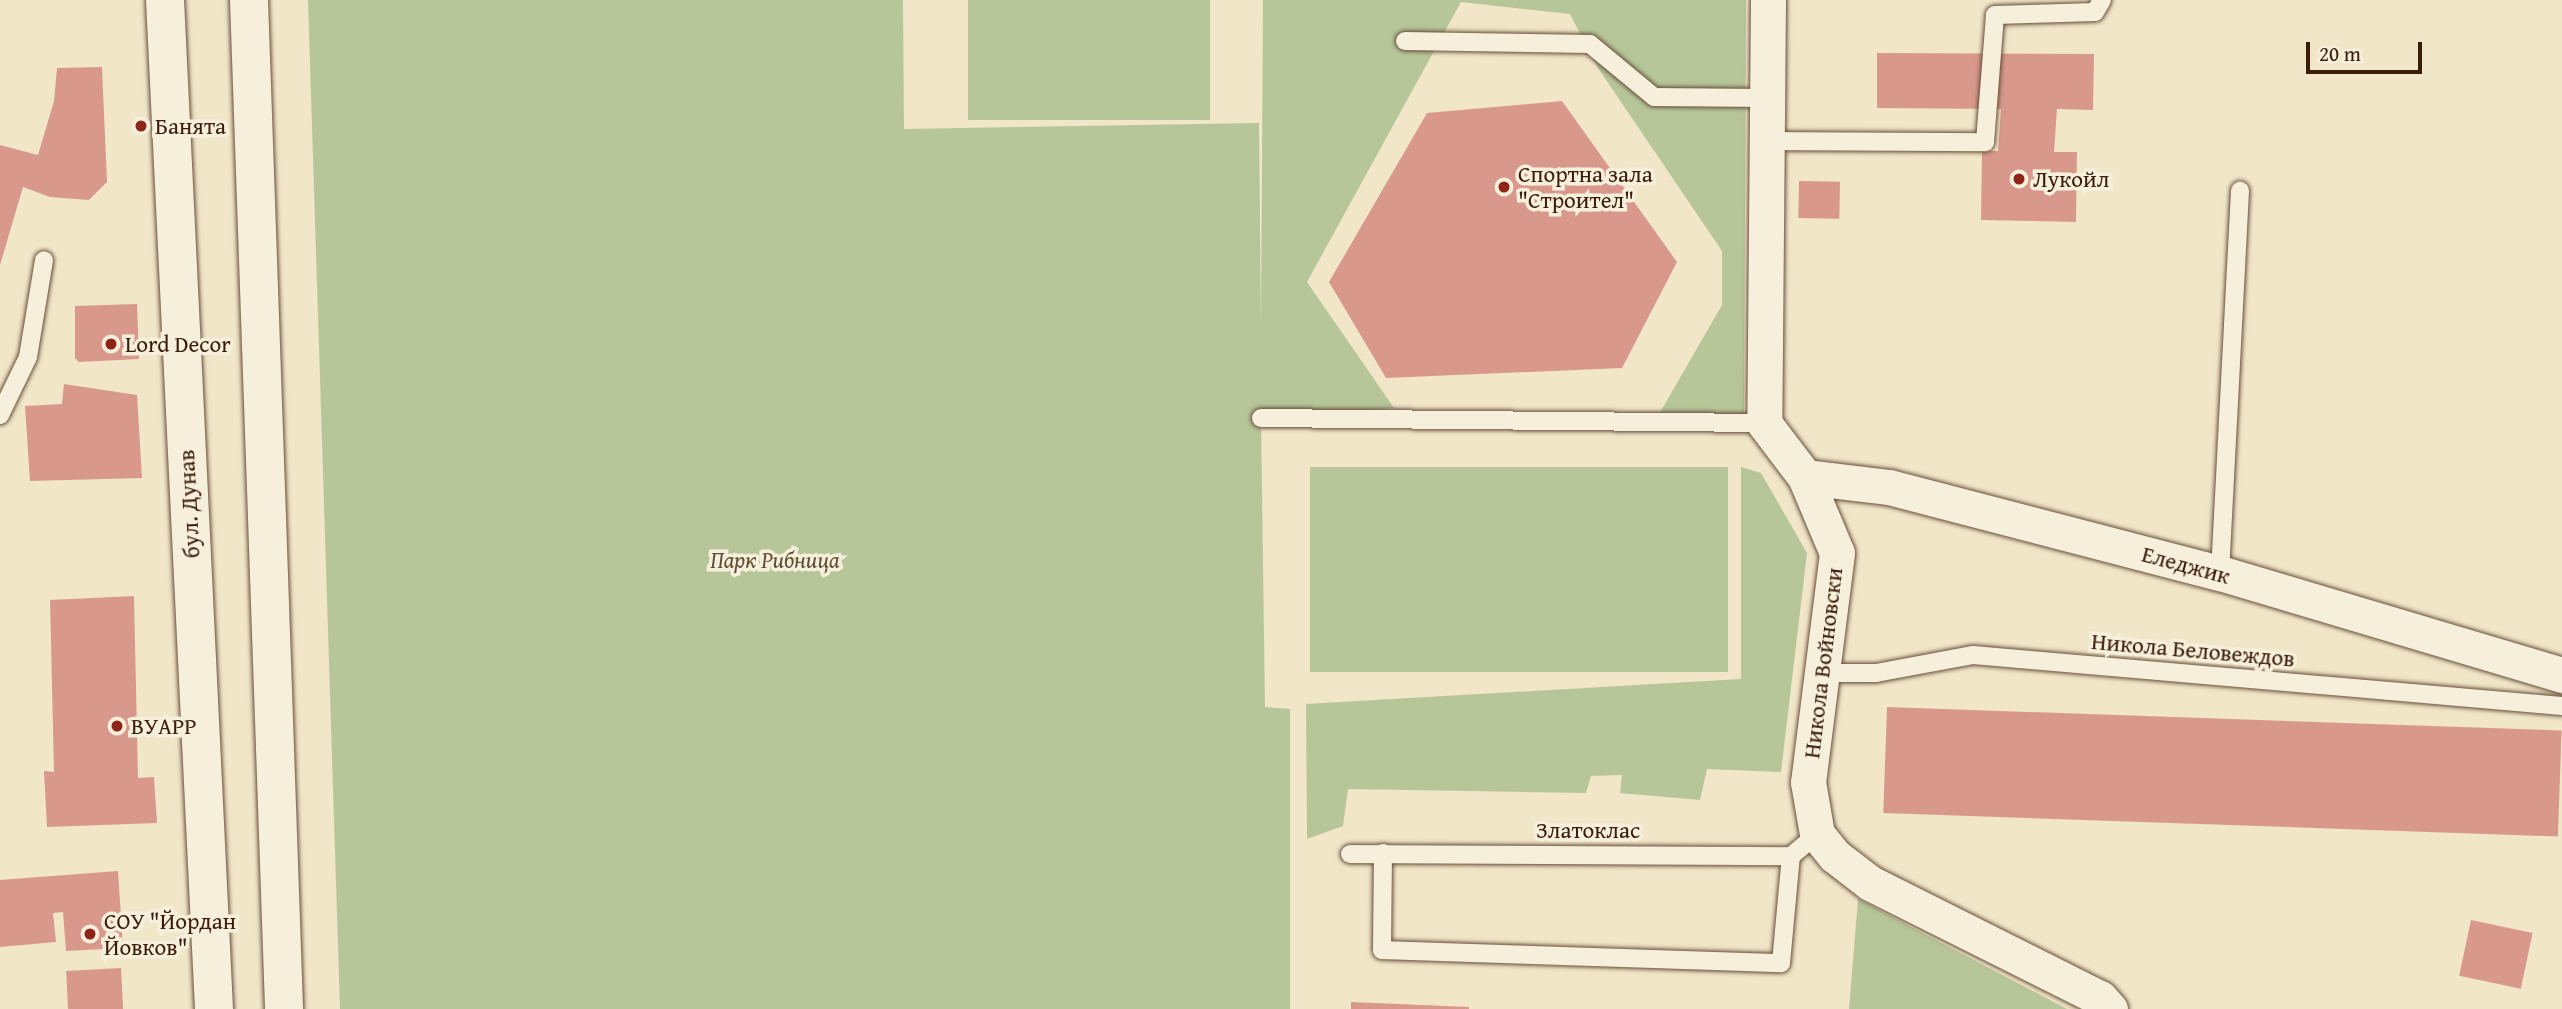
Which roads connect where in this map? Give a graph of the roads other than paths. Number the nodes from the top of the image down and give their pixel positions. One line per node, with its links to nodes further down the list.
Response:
1 (164, 0): 22 (main road, бул. Дунав)
2 (249, 0): 23 (main road)
3 (1768, 0): 6 (street)
4 (2102, 0): 7 (lane)
5 (1405, 41): 6 (lane)
6 (1765, 98): 7 (street)
7 (1765, 141): 12 (street)
8 (2240, 191): 14 (lane)
9 (44, 260): 10 (lane)
10 (0, 415)
11 (1261, 418): 12 (lane)
12 (1764, 423): 13 (street, Никола Войновски)
13 (1805, 477): 14 (street, Еледжик); 15 (street, Никола Войновски)
14 (2220, 573): 16 (street, Еледжик)
15 (1822, 673): 17 (lane, Никола Беловеждов); 18 (street, Никола Войновски)
16 (2562, 675)
17 (2562, 706)
18 (1817, 834): 21 (lane); 24 (street)
19 (1350, 853): 20 (lane, Златоклас)
20 (1383, 853): 21 (lane, Златоклас); 21 (lane)
21 (1791, 856)
22 (214, 1009)
23 (284, 1009)
24 (2110, 1009)

